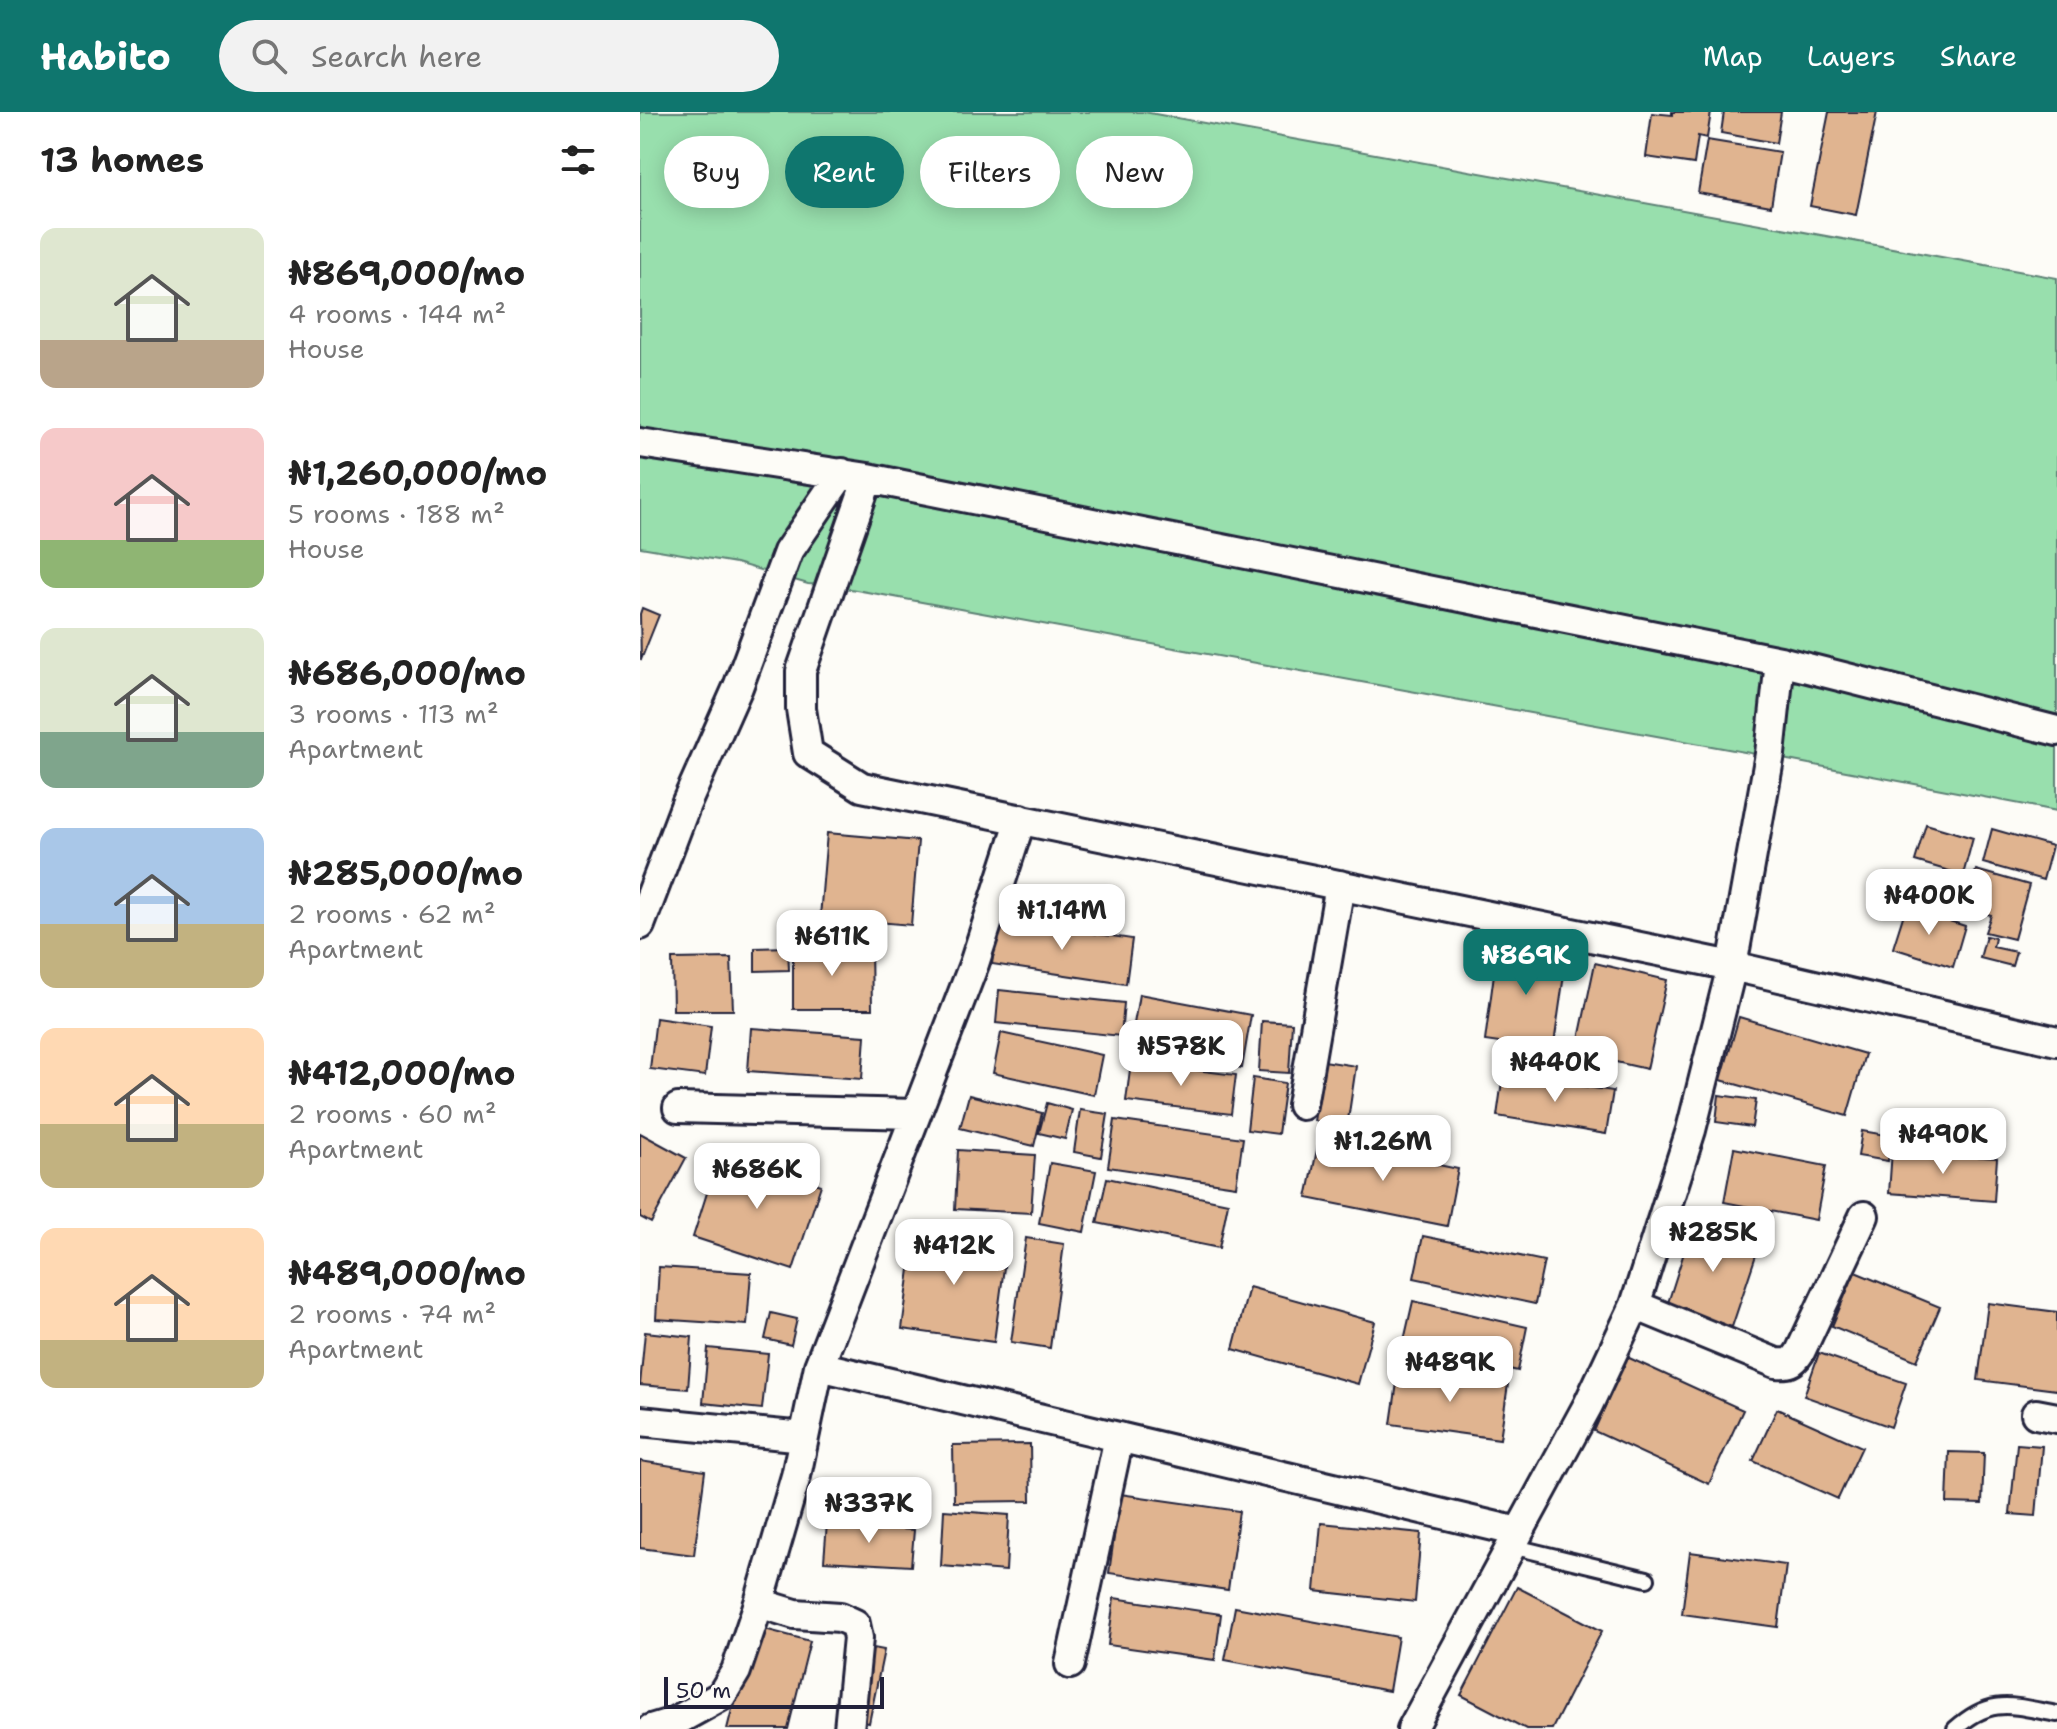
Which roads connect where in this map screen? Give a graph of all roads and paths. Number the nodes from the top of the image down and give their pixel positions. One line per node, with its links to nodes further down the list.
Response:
1 (640, 443): 2 (street)
2 (855, 476): 3 (street); 5 (street); 7 (street)
3 (1780, 661): 4 (street); 8 (street)
4 (2057, 731)
5 (1021, 819): 6 (street); 12 (street)
6 (1340, 885): 8 (street); 10 (street)
7 (640, 925)
8 (1732, 966): 9 (street); 14 (street)
9 (2057, 1041)
10 (1302, 1105)
11 (678, 1108): 12 (street)
12 (916, 1114): 15 (street)
13 (1864, 1216): 14 (street)
14 (1635, 1305): 19 (street)
15 (819, 1366): 17 (street); 18 (street)
16 (640, 1421): 17 (street)
17 (804, 1437): 21 (street)
18 (1119, 1437): 19 (street); 22 (street)
19 (1515, 1539): 20 (lane); 26 (street)
20 (1647, 1579)
21 (759, 1603): 24 (street); 25 (street)
22 (1070, 1664)
23 (2057, 1714): 27 (lane)
24 (651, 1729)
25 (849, 1729)
26 (1412, 1729)
27 (1955, 1729)

